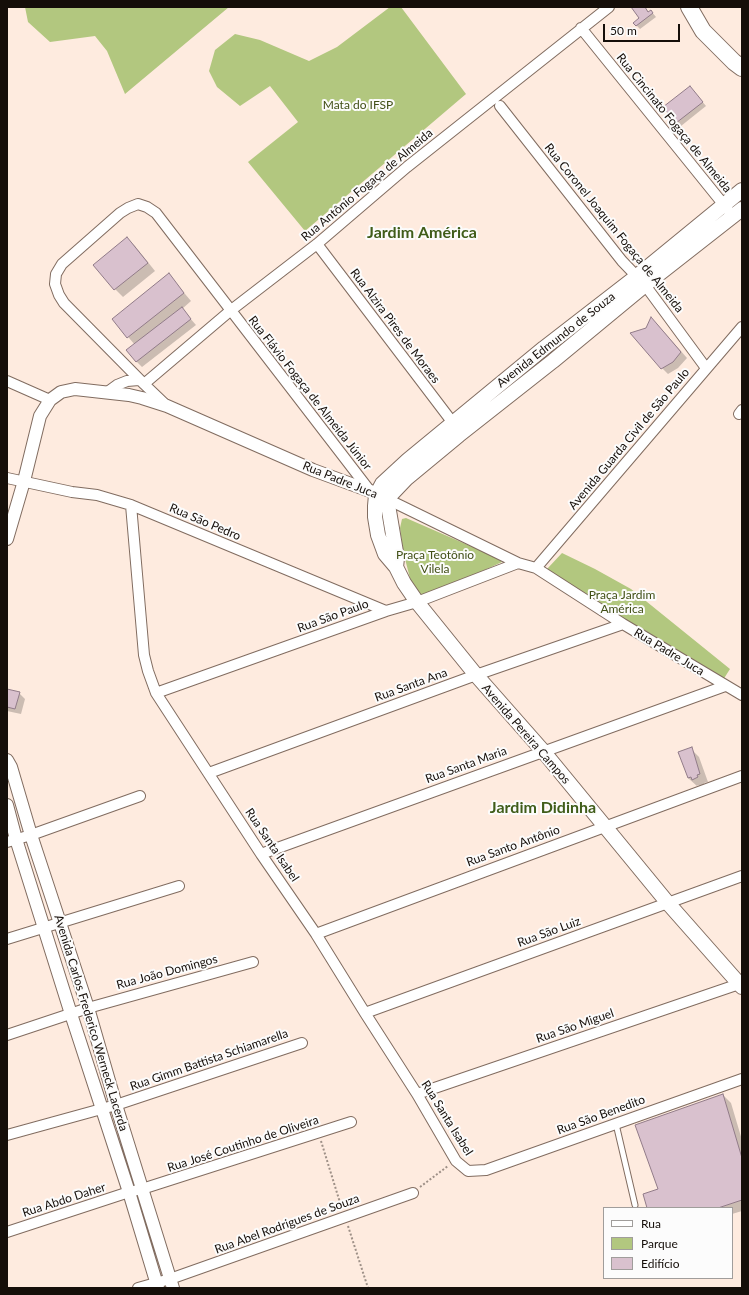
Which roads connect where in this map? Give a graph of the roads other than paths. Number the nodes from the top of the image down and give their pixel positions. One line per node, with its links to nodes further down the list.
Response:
1 (609, 7): 3 (street, Rua Antônio Fogaça de Almeida)
2 (689, 7): 4 (main road)
3 (581, 28): 7 (street, Rua Cincinato Fogaça de Almeida); 9 (street, Rua Antônio Fogaça de Almeida)
4 (739, 68)
5 (500, 106): 10 (street, Rua Coronel Joaquim Fogaça de Almeida)
6 (742, 190): 7 (main road, Avenida Edmundo de Souza)
7 (723, 205): 8 (street, Rua Cincinato Fogaça de Almeida); 10 (main road, Avenida Edmundo de Souza)
8 (738, 212): 10 (main road, Avenida Edmundo de Souza)
9 (317, 244): 11 (street, Rua Antônio Fogaça de Almeida); 19 (street, Rua Alzira Pires de Moraes)
10 (641, 281): 13 (street, Rua Coronel Joaquim Fogaça de Almeida); 19 (main road, Avenida Edmundo de Souza); 22 (main road, Avenida Edmundo de Souza)
11 (230, 311): 15 (street, Rua Antônio Fogaça de Almeida); 15 (street, Rua Flávio Fogaça de Almeida Júnior); 22 (street, Rua Flávio Fogaça de Almeida Júnior)
12 (742, 327): 13 (street, Avenida Guarda Civil de São Paulo)
13 (706, 368): 26 (street, Avenida Guarda Civil de São Paulo)
14 (7, 381): 17 (street)
15 (142, 382): 16 (street); 18 (street)
16 (106, 393): 17 (street, Rua Padre Juca); 18 (street, Rua Padre Juca)
17 (50, 400): 21 (street)
18 (167, 406): 22 (street, Rua Padre Juca)
19 (453, 423): 22 (main road, Avenida Edmundo de Souza)
20 (7, 478): 21 (street, Rua São Pedro)
21 (24, 481): 23 (street, Rua São Pedro); 24 (street)
22 (378, 495): 25 (street, Rua Padre Juca); 27 (main road, Avenida Pereira Campos)
23 (131, 505): 28 (street, Rua São Pedro); 32 (street, Rua Santa Isabel)
24 (7, 539)
25 (518, 563): 26 (street, Rua Padre Juca); 27 (street, Rua São Paulo)
26 (536, 568): 29 (street, Rua Padre Juca)
27 (417, 602): 28 (street, Rua São Paulo); 30 (main road, Avenida Pereira Campos)
28 (386, 611): 32 (street, Rua São Paulo)
29 (623, 624): 30 (street, Rua Santa Ana); 31 (street, Rua Padre Juca)
30 (476, 675): 34 (main road, Avenida Pereira Campos); 36 (street, Rua Santa Ana)
31 (725, 686): 33 (street, Rua Padre Juca); 34 (street, Rua Santa Maria)
32 (156, 693): 36 (street, Rua Santa Isabel)
33 (742, 695)
34 (543, 751): 40 (main road, Avenida Pereira Campos); 43 (street, Rua Santa Maria)
35 (7, 760): 41 (street, Avenida Carlos Frederico Werneck Lacerda)
36 (209, 774): 43 (street, Rua Santa Isabel)
37 (742, 776): 40 (street, Rua Santo Antônio)
38 (140, 796): 41 (street)
39 (7, 805): 42 (street, Avenida Carlos Frederico Werneck Lacerda)
40 (604, 826): 46 (main road, Avenida Pereira Campos); 49 (street, Rua Santo Antônio)
41 (31, 835): 42 (street); 47 (street, Avenida Carlos Frederico Werneck Lacerda)
42 (12, 840): 48 (street, Avenida Carlos Frederico Werneck Lacerda)
43 (261, 854): 49 (street, Rua Santa Isabel)
44 (742, 876): 46 (street, Rua São Luiz)
45 (180, 886): 47 (street)
46 (667, 902): 52 (main road, Avenida Pereira Campos); 54 (street, Rua São Luiz)
47 (60, 922): 48 (street); 53 (street, Avenida Carlos Frederico Werneck Lacerda)
48 (44, 927): 50 (street); 55 (street, Avenida Carlos Frederico Werneck Lacerda)
49 (316, 934): 54 (street, Rua Santa Isabel)
50 (7, 939)
51 (253, 962): 53 (street, Rua João Domingos)
52 (741, 985): 59 (street, Rua São Miguel)
53 (88, 1008): 55 (street, Rua João Domingos); 60 (street, Avenida Carlos Frederico Werneck Lacerda)
54 (365, 1013): 59 (street, Rua Santa Isabel)
55 (71, 1014): 56 (street, Rua João Domingos); 61 (street, Avenida Carlos Frederico Werneck Lacerda)
56 (7, 1035)
57 (302, 1043): 60 (street, Rua Gimm Battista Schiamarella)
58 (742, 1079): 63 (street, Rua São Benedito)
59 (417, 1094): 65 (street, Rua Santa Isabel)
60 (116, 1105): 61 (street, Rua Gimm Battista Schiamarella); 66 (street, Avenida Carlos Frederico Werneck Lacerda)
61 (102, 1109): 64 (street, Rua Gimm Battista Schiamarella); 67 (street, Avenida Carlos Frederico Werneck Lacerda)
62 (351, 1122): 66 (street, Rua José Coutinho de Oliveira)
63 (616, 1124): 65 (street, Rua São Benedito); 69 (lane)
64 (7, 1135)
65 (468, 1172)
66 (142, 1189): 67 (street, Rua José Coutinho de Oliveira); 71 (street, Avenida Carlos Frederico Werneck Lacerda)
67 (129, 1192): 70 (street, Rua Abdo Daher); 72 (street, Avenida Carlos Frederico Werneck Lacerda)
68 (413, 1193): 71 (street, Rua Abel Rodrigues de Souza)
69 (635, 1205)
70 (7, 1232)
71 (171, 1284): 72 (street, Rua Abel Rodrigues de Souza)
72 (157, 1285): 73 (street)
73 (138, 1288)

